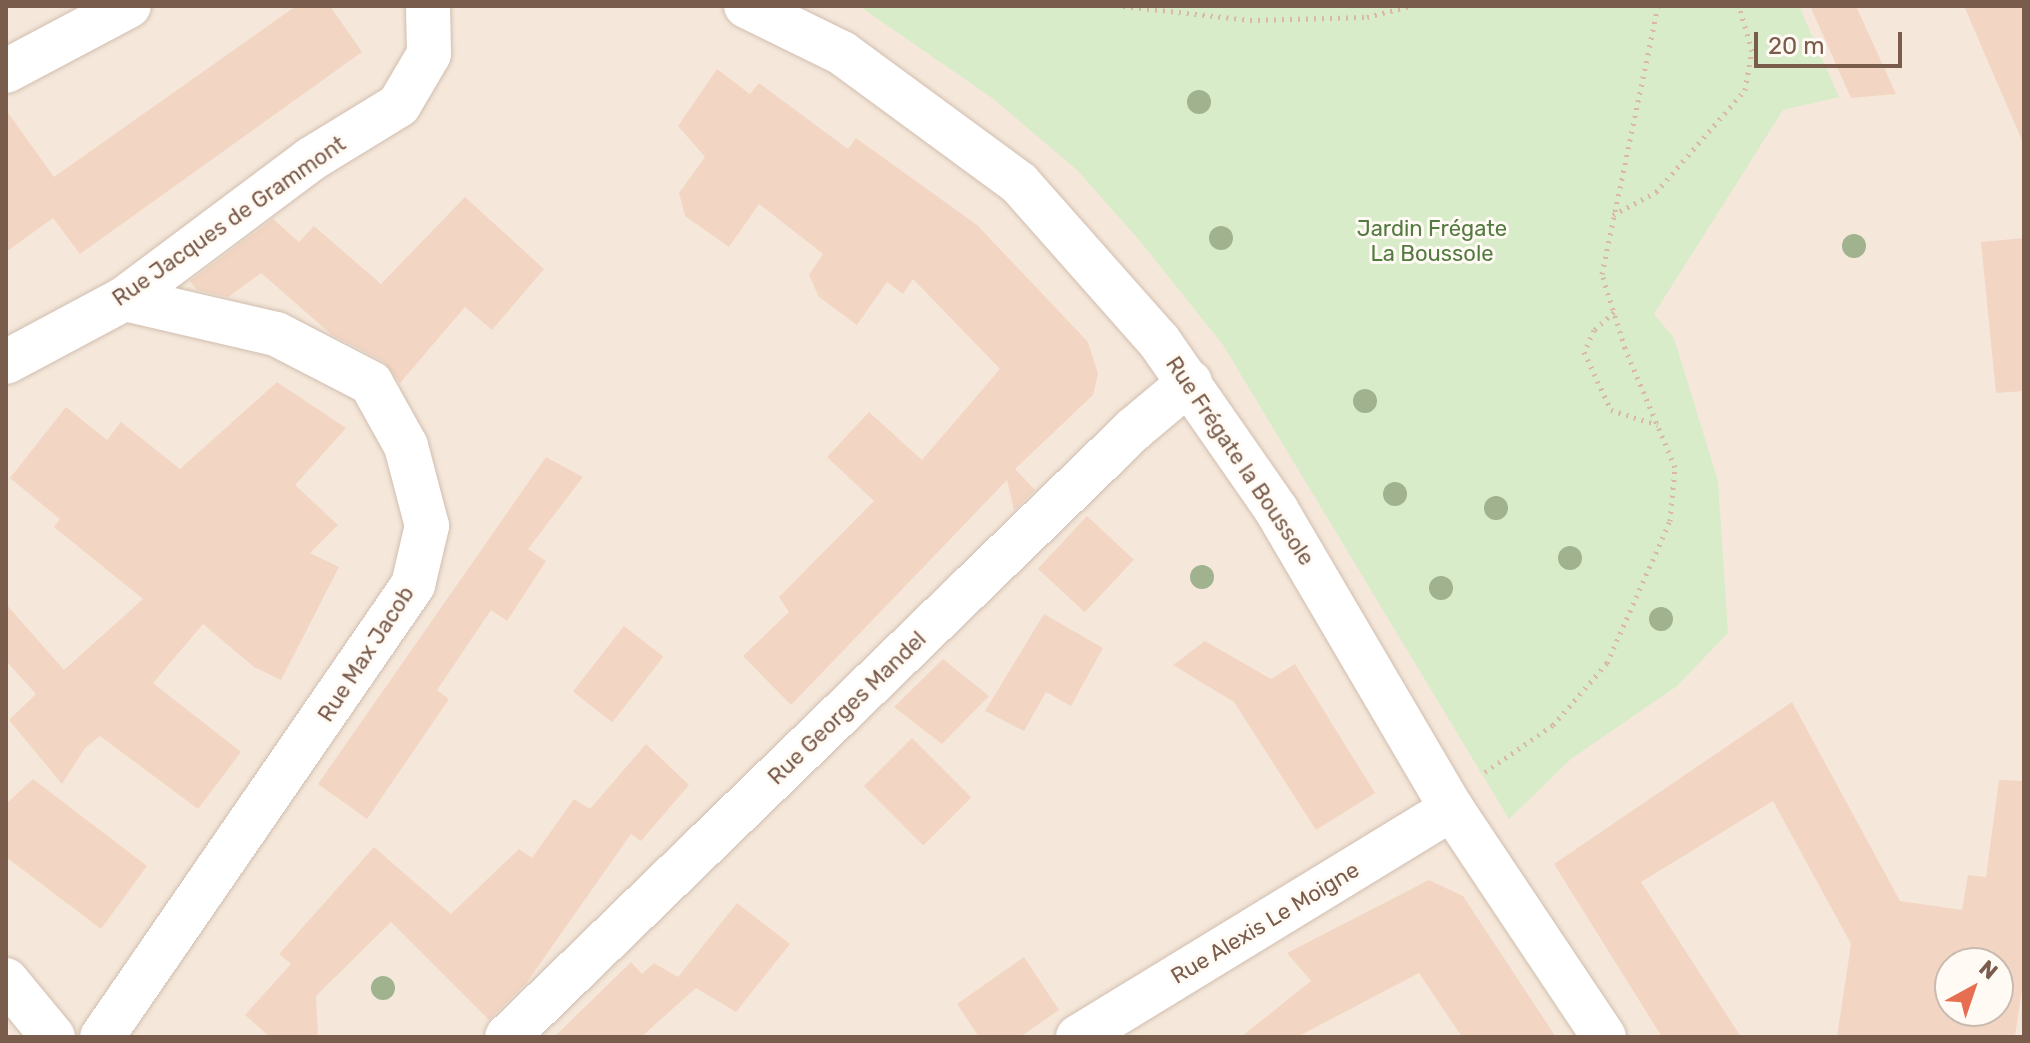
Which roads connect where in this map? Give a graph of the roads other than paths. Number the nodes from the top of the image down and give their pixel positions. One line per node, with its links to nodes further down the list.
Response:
1 (129, 6): 4 (street)
2 (428, 6): 5 (street, Rue Jacques de Grammont)
3 (746, 6): 7 (street, Rue Frégate la Boussole)
4 (6, 71)
5 (124, 299): 6 (street, Rue Jacques de Grammont); 11 (street, Rue Max Jacob)
6 (6, 362)
7 (1190, 382): 8 (street, Rue Frégate la Boussole); 12 (street, Rue Georges Mandel)
8 (1448, 802): 13 (street, Rue Alexis Le Moigne); 14 (street, Rue Frégate la Boussole)
9 (6, 980): 10 (street)
10 (53, 1037)
11 (102, 1037)
12 (507, 1037)
13 (1078, 1037)
14 (1604, 1037)

